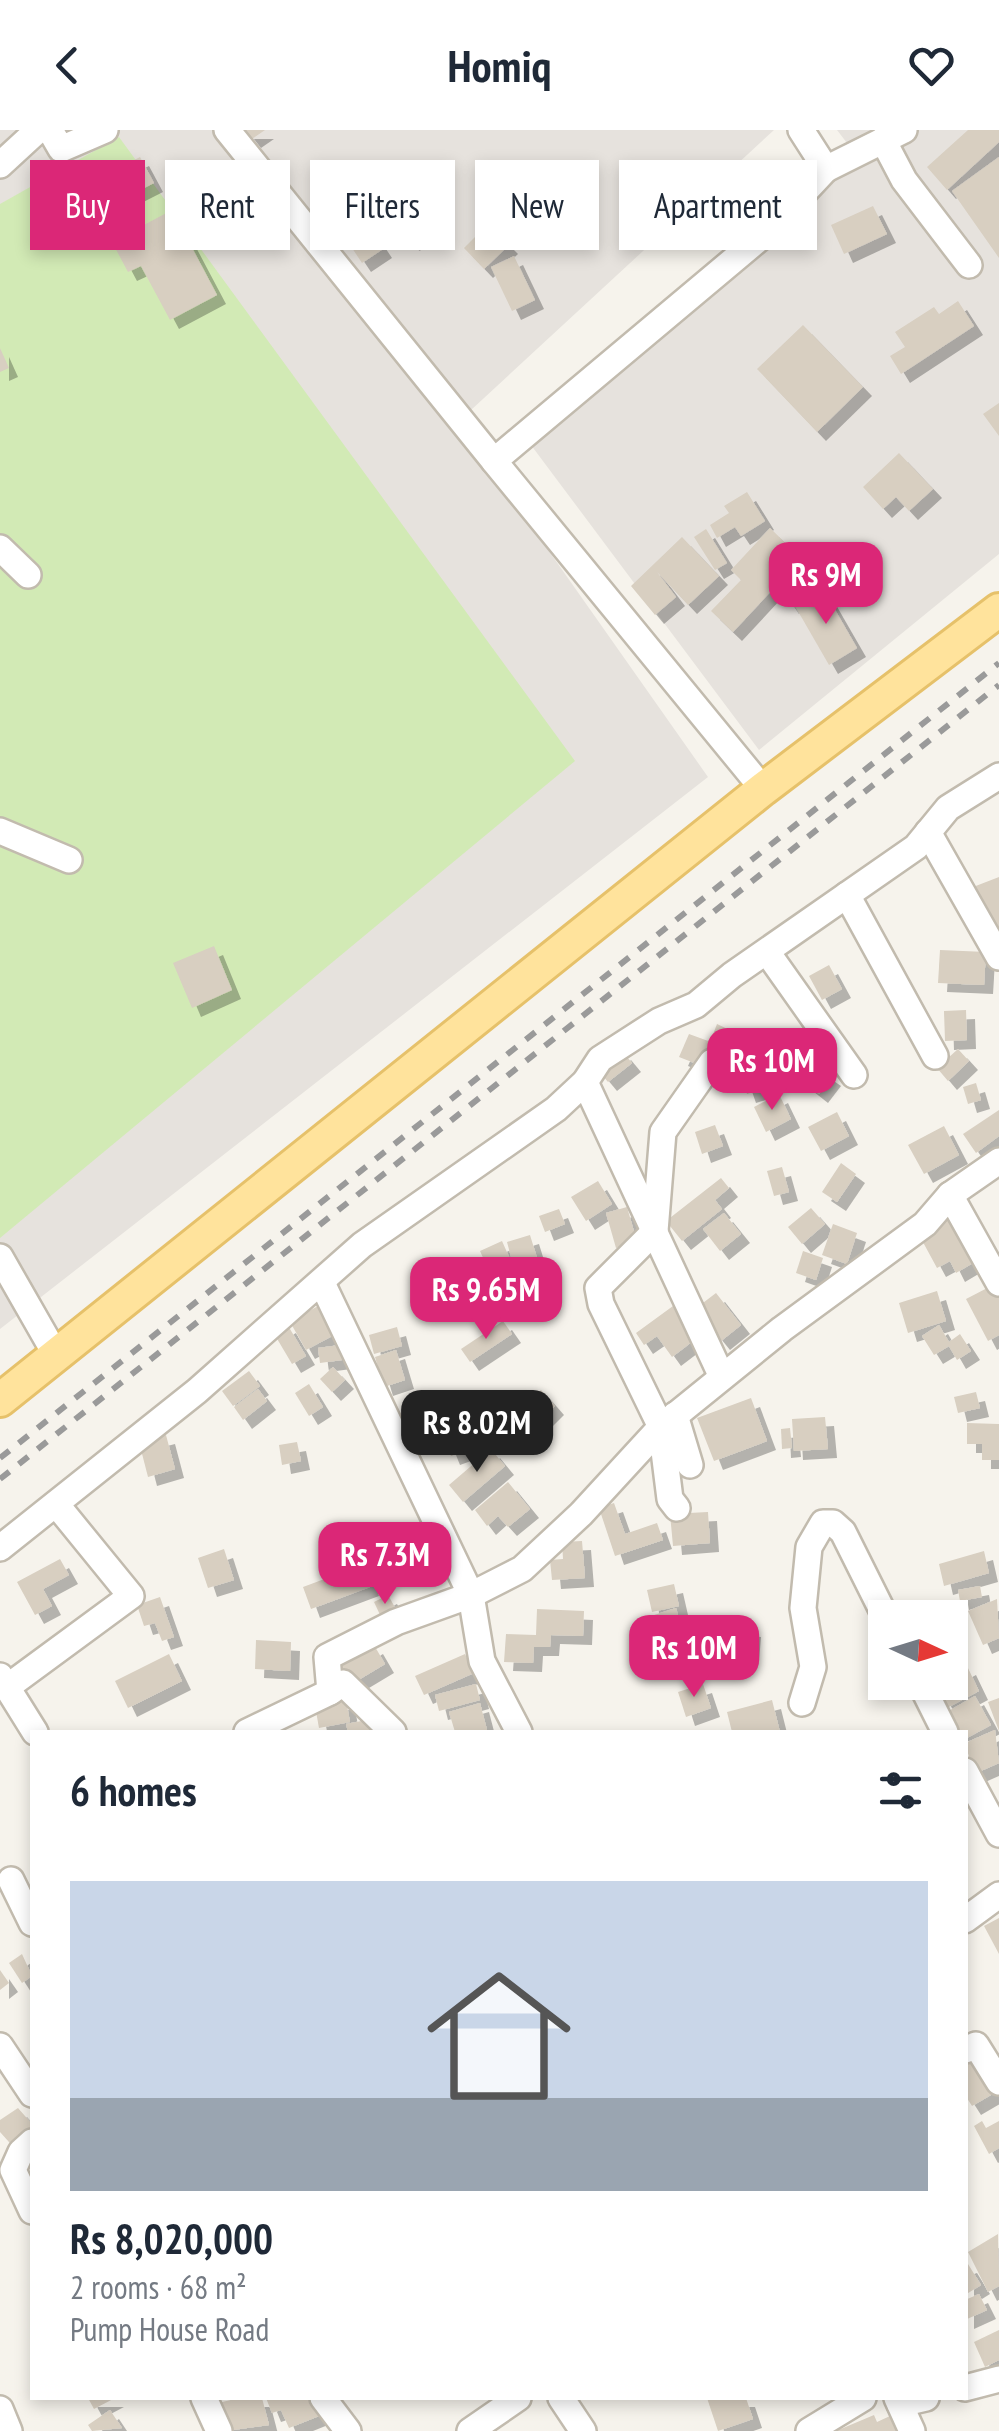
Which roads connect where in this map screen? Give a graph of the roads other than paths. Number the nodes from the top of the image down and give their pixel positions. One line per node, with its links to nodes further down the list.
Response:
1 (38, 130): 7 (street)
2 (50, 130): 3 (street)
3 (105, 130)
4 (227, 130): 10 (street)
5 (801, 130): 8 (street)
6 (894, 135): 8 (street); 9 (street)
7 (0, 165)
8 (826, 169): 10 (street)
9 (969, 265)
10 (494, 460): 15 (street)
11 (0, 548): 12 (street)
12 (28, 575)
13 (999, 610): 15 (main road)
14 (999, 776): 17 (street)
15 (763, 788): 32 (main road)
16 (0, 831): 18 (street)
17 (928, 832): 19 (street); 21 (street)
18 (69, 860)
19 (847, 895): 20 (street); 22 (street)
20 (767, 952): 24 (street); 25 (street)
21 (999, 957)
22 (935, 1056)
23 (712, 1062): 28 (street)
24 (854, 1076)
25 (585, 1082): 28 (street); 30 (street)
26 (999, 1161): 27 (street)
27 (950, 1195): 31 (street); 33 (street)
28 (655, 1231): 33 (street); 35 (street)
29 (0, 1257): 32 (street)
30 (322, 1283): 37 (street); 40 (street)
31 (999, 1283)
32 (56, 1355): 34 (main road)
33 (722, 1377): 35 (street)
34 (0, 1400)
35 (668, 1421): 36 (street); 38 (street); 40 (street)
36 (690, 1465)
37 (56, 1504): 39 (street); 42 (street)
38 (677, 1508)
39 (0, 1548)
40 (472, 1595): 43 (street); 49 (street)
41 (877, 1600): 45 (street)
42 (3, 1682): 46 (street)
43 (330, 1692): 47 (street); 48 (street)
44 (929, 1700): 50 (street)
45 (802, 1703)
46 (34, 1730)
47 (252, 1730)
48 (391, 1730)
49 (518, 1730)
50 (944, 1730)
51 (968, 1777): 52 (street)
52 (999, 1834)
53 (14, 1879): 55 (street)
54 (999, 1896): 56 (street)
55 (30, 1918)
56 (968, 1918)
57 (0, 2046): 60 (street)
58 (968, 2049): 59 (street)
59 (999, 2082)
60 (30, 2091)
61 (30, 2144): 62 (street)
62 (30, 2207)
63 (999, 2379): 64 (street)
64 (968, 2387)
65 (205, 2400): 73 (street)
66 (325, 2400): 74 (street)
67 (515, 2400): 75 (street)
68 (562, 2400): 76 (street)
69 (860, 2400): 77 (street)
70 (898, 2401): 78 (street)
71 (0, 2410): 72 (street)
72 (9, 2431)
73 (219, 2431)
74 (348, 2431)
75 (470, 2431)
76 (583, 2431)
77 (810, 2431)
78 (912, 2431)

